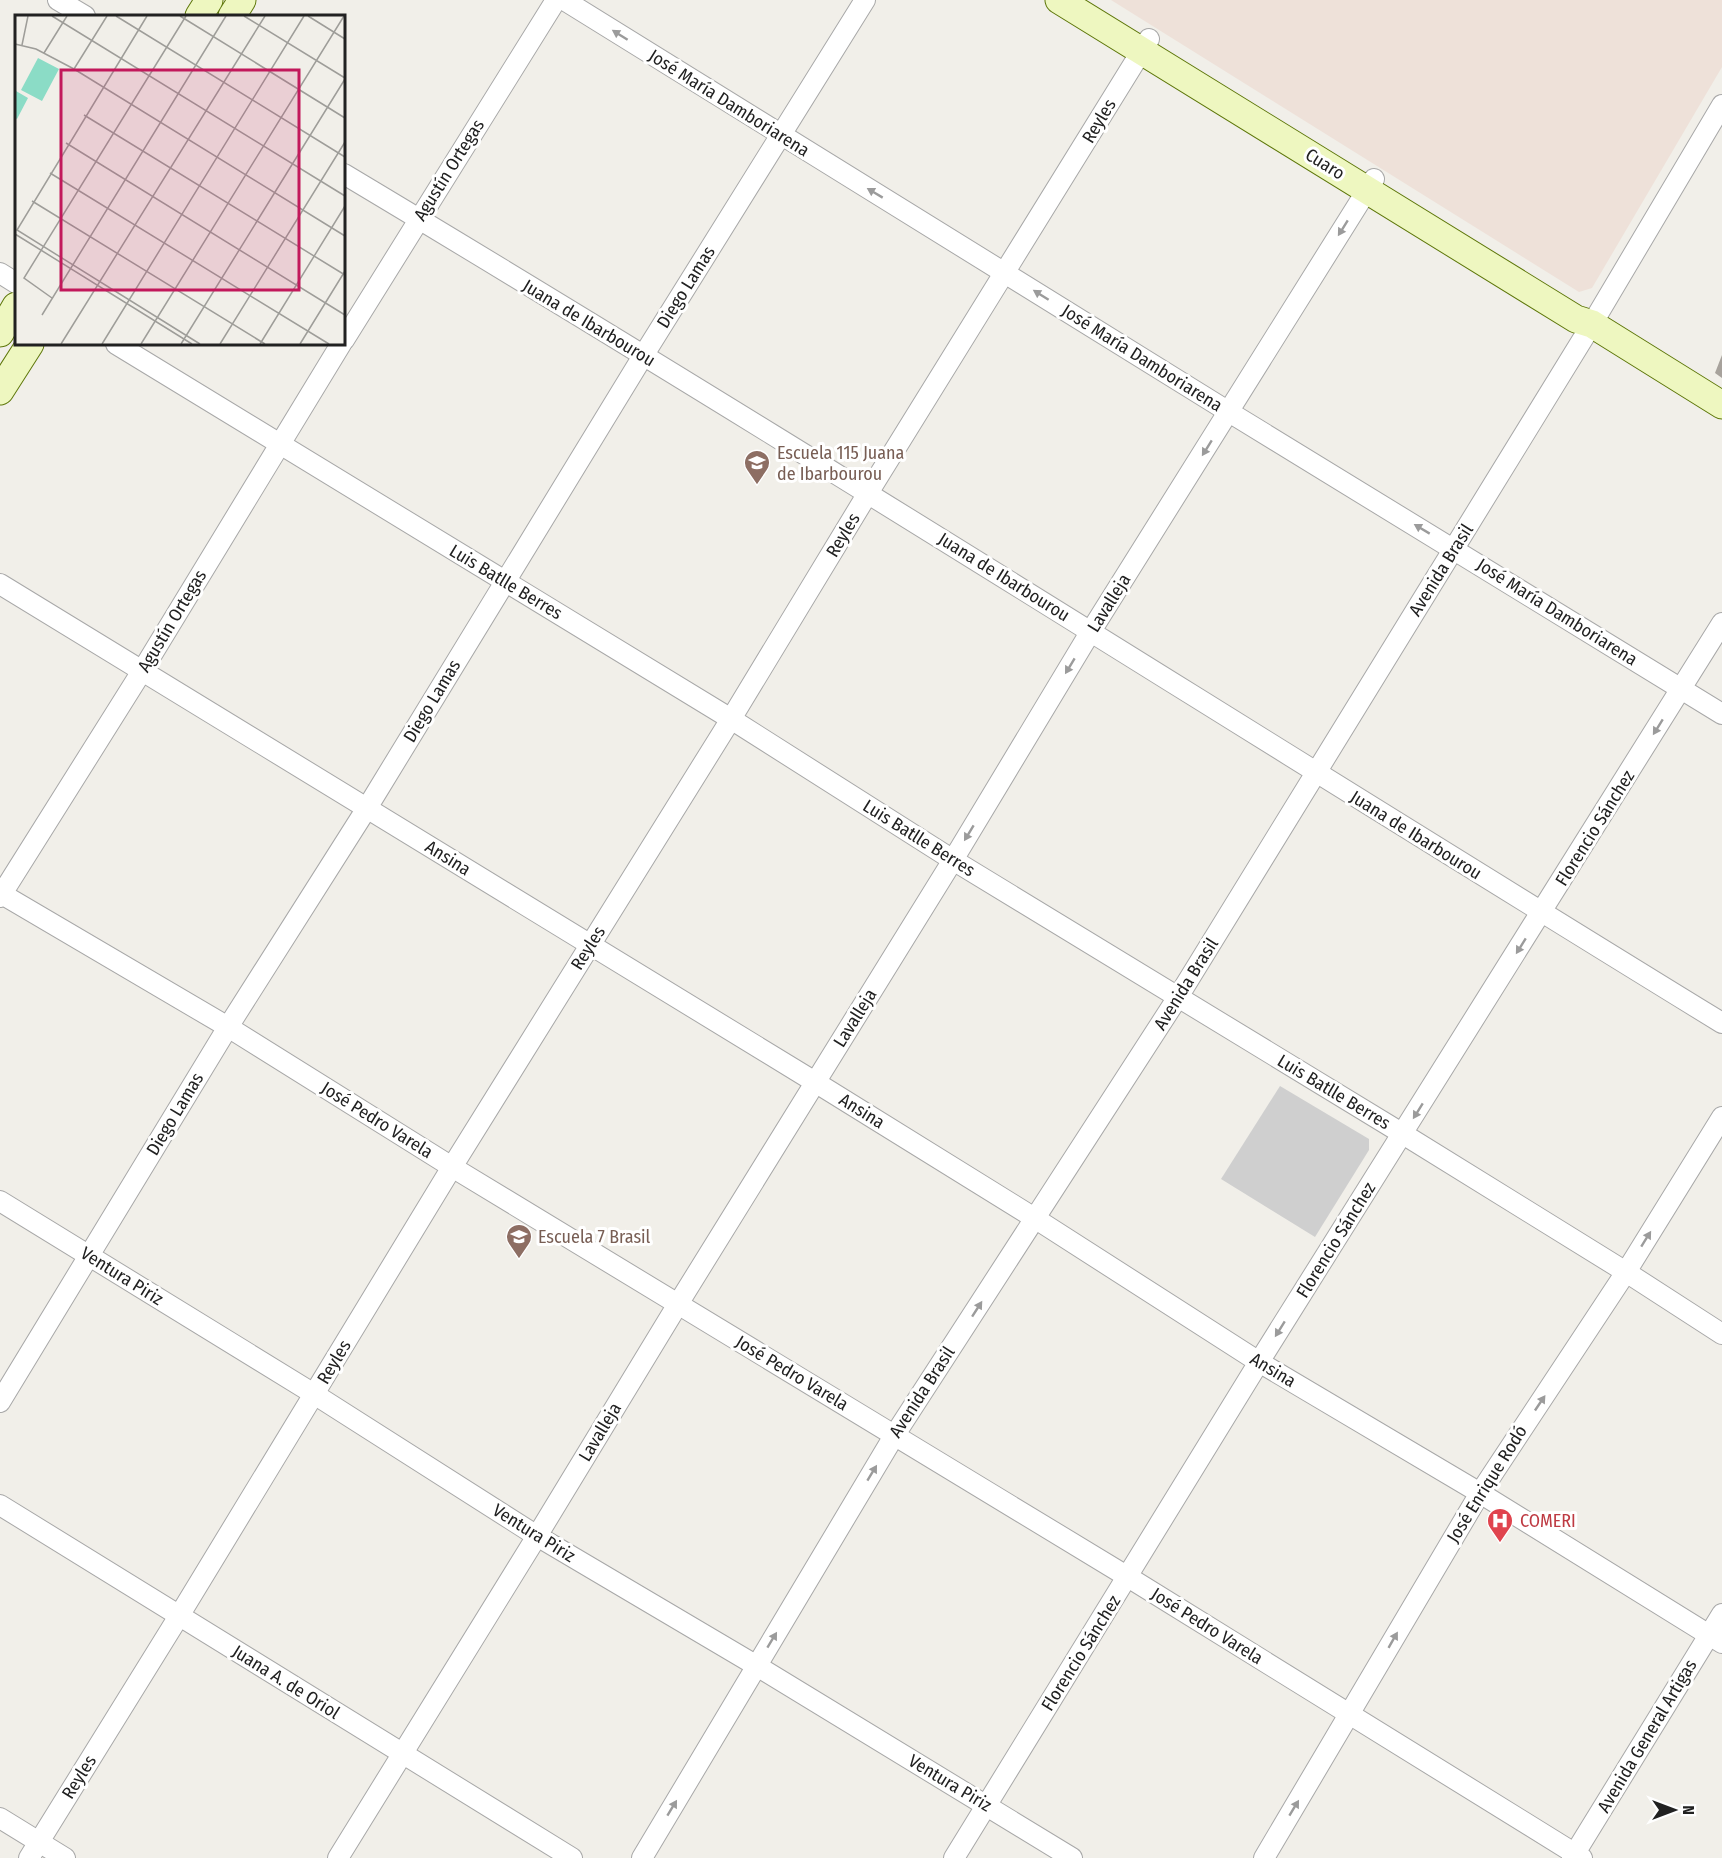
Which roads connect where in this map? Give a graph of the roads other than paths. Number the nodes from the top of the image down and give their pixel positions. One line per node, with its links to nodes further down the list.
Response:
1 (58, 0): 9 (street)
2 (209, 0): 10 (street)
3 (242, 0): 11 (street)
4 (556, 0): 17 (street, Agustín Ortegas)
5 (564, 0): 14 (street, José María Damboriarena, one-way to 5)
6 (864, 0): 14 (street, Diego Lamas)
7 (1059, 0): 12 (street, Cuaro)
8 (1084, 0): 12 (street, Cuaro)
9 (83, 15)
10 (200, 15)
11 (232, 15)
12 (1145, 45): 16 (street, Cuaro); 19 (street, Reyles)
13 (1722, 105): 22 (street, Avenida Brasil)
14 (780, 135): 19 (street, José María Damboriarena, one-way to 14); 28 (street, Diego Lamas)
15 (345, 175): 17 (street, Juana de Ibarbourou)
16 (1370, 184): 22 (street, Cuaro); 31 (street, Lavalleja, one-way to 31)
17 (418, 219): 24 (street, Agustín Ortegas); 28 (street, Juana de Ibarbourou)
18 (0, 273): 20 (street)
19 (1006, 273): 31 (street, José María Damboriarena, one-way to 19); 33 (street, Reyles)
20 (15, 282)
21 (15, 308): 23 (street)
22 (1592, 324): 30 (street, Cuaro); 34 (street, Avenida Brasil)
23 (0, 333)
24 (345, 337)
25 (29, 345): 29 (street)
26 (118, 345): 32 (street, Luis Batlle Berres)
27 (340, 345): 32 (street, Agustín Ortegas)
28 (643, 356): 33 (street, Juana de Ibarbourou); 35 (street, Diego Lamas)
29 (0, 391)
30 (1722, 405)
31 (1229, 412): 34 (street, José María Damboriarena, one-way to 31); 38 (street, Lavalleja, one-way to 38)
32 (280, 443): 35 (street, Luis Batlle Berres); 39 (street, Agustín Ortegas)
33 (868, 494): 38 (street, Juana de Ibarbourou); 42 (street, Reyles)
34 (1455, 549): 40 (street, José María Damboriarena); 43 (street, Avenida Brasil)
35 (506, 581): 42 (street, Luis Batlle Berres); 44 (street, Diego Lamas)
36 (0, 584): 39 (street, Ansina)
37 (1722, 623): 40 (street, Florencio Sánchez)
38 (1091, 631): 43 (street, Juana de Ibarbourou); 45 (street, Lavalleja, one-way to 45)
39 (142, 671): 44 (street, Ansina); 46 (street, Agustín Ortegas)
40 (1682, 689): 41 (street, José María Damboriarena); 47 (street, Florencio Sánchez, one-way to 47)
41 (1722, 714)
42 (731, 719): 45 (street, Luis Batlle Berres); 48 (street, Reyles)
43 (1316, 773): 47 (street, Juana de Ibarbourou); 49 (street, Avenida Brasil)
44 (367, 808): 48 (street, Ansina); 51 (street, Diego Lamas)
45 (953, 860): 49 (street, Luis Batlle Berres); 52 (street, Lavalleja)
46 (1, 895): 51 (street, José Pedro Varela)
47 (1542, 913): 50 (street, Juana de Ibarbourou); 54 (street, Florencio Sánchez, one-way to 54)
48 (590, 945): 52 (street, Ansina); 55 (street, Reyles)
49 (1178, 997): 54 (street, Luis Batlle Berres); 57 (street, Avenida Brasil)
50 (1722, 1023)
51 (228, 1027): 55 (street, José Pedro Varela); 58 (street, Diego Lamas)
52 (815, 1082): 57 (street, Ansina); 60 (street, Lavalleja)
53 (1722, 1117): 59 (street, José Enrique Rodó, one-way to 53)
54 (1403, 1134): 59 (street, Luis Batlle Berres); 62 (street, Florencio Sánchez, one-way to 62)
55 (452, 1167): 60 (street, José Pedro Varela); 63 (street, Reyles)
56 (0, 1201): 58 (street, Ventura Piriz)
57 (1036, 1219): 62 (street, Ansina); 65 (street, Avenida Brasil, one-way to 57)
58 (89, 1256): 63 (street, Ventura Piriz); 64 (street, Diego Lamas)
59 (1626, 1272): 61 (street, Luis Batlle Berres); 66 (street, José Enrique Rodó, one-way to 59)
60 (678, 1304): 65 (street, José Pedro Varela); 68 (street, Lavalleja)
61 (1722, 1334)
62 (1259, 1362): 66 (street, Ansina); 69 (street, Florencio Sánchez)
63 (314, 1394): 68 (street, Ventura Piriz); 71 (street, Reyles)
64 (0, 1402)
65 (894, 1436): 69 (street, José Pedro Varela); 73 (street, Avenida Brasil, one-way to 65)
66 (1480, 1493): 72 (street, Ansina); 74 (street, José Enrique Rodó, one-way to 66)
67 (0, 1505): 71 (street, Juana A. de Oriol)
68 (537, 1536): 73 (street, Ventura Piriz); 75 (street, Lavalleja)
69 (1128, 1577): 74 (street, José Pedro Varela); 76 (street, Florencio Sánchez)
70 (1722, 1614): 72 (street, Avenida General Artigas)
71 (179, 1616): 75 (street, Juana A. de Oriol); 78 (street, Reyles)
72 (1715, 1639): 79 (street, Avenida General Artigas)
73 (757, 1666): 76 (street, Ventura Piriz); 83 (street, Avenida Brasil, one-way to 73)
74 (1349, 1715): 79 (street, José Pedro Varela); 86 (street, José Enrique Rodó, one-way to 74)
75 (402, 1753): 81 (street, Lavalleja); 82 (street, Juana A. de Oriol)
76 (987, 1806): 84 (street, Florencio Sánchez); 85 (street, Ventura Piriz)
77 (0, 1818): 78 (street)
78 (34, 1850): 80 (street)
79 (1576, 1857)
80 (65, 1858)
81 (338, 1858)
82 (572, 1858)
83 (642, 1858)
84 (954, 1858)
85 (1072, 1858)
86 (1264, 1858)

